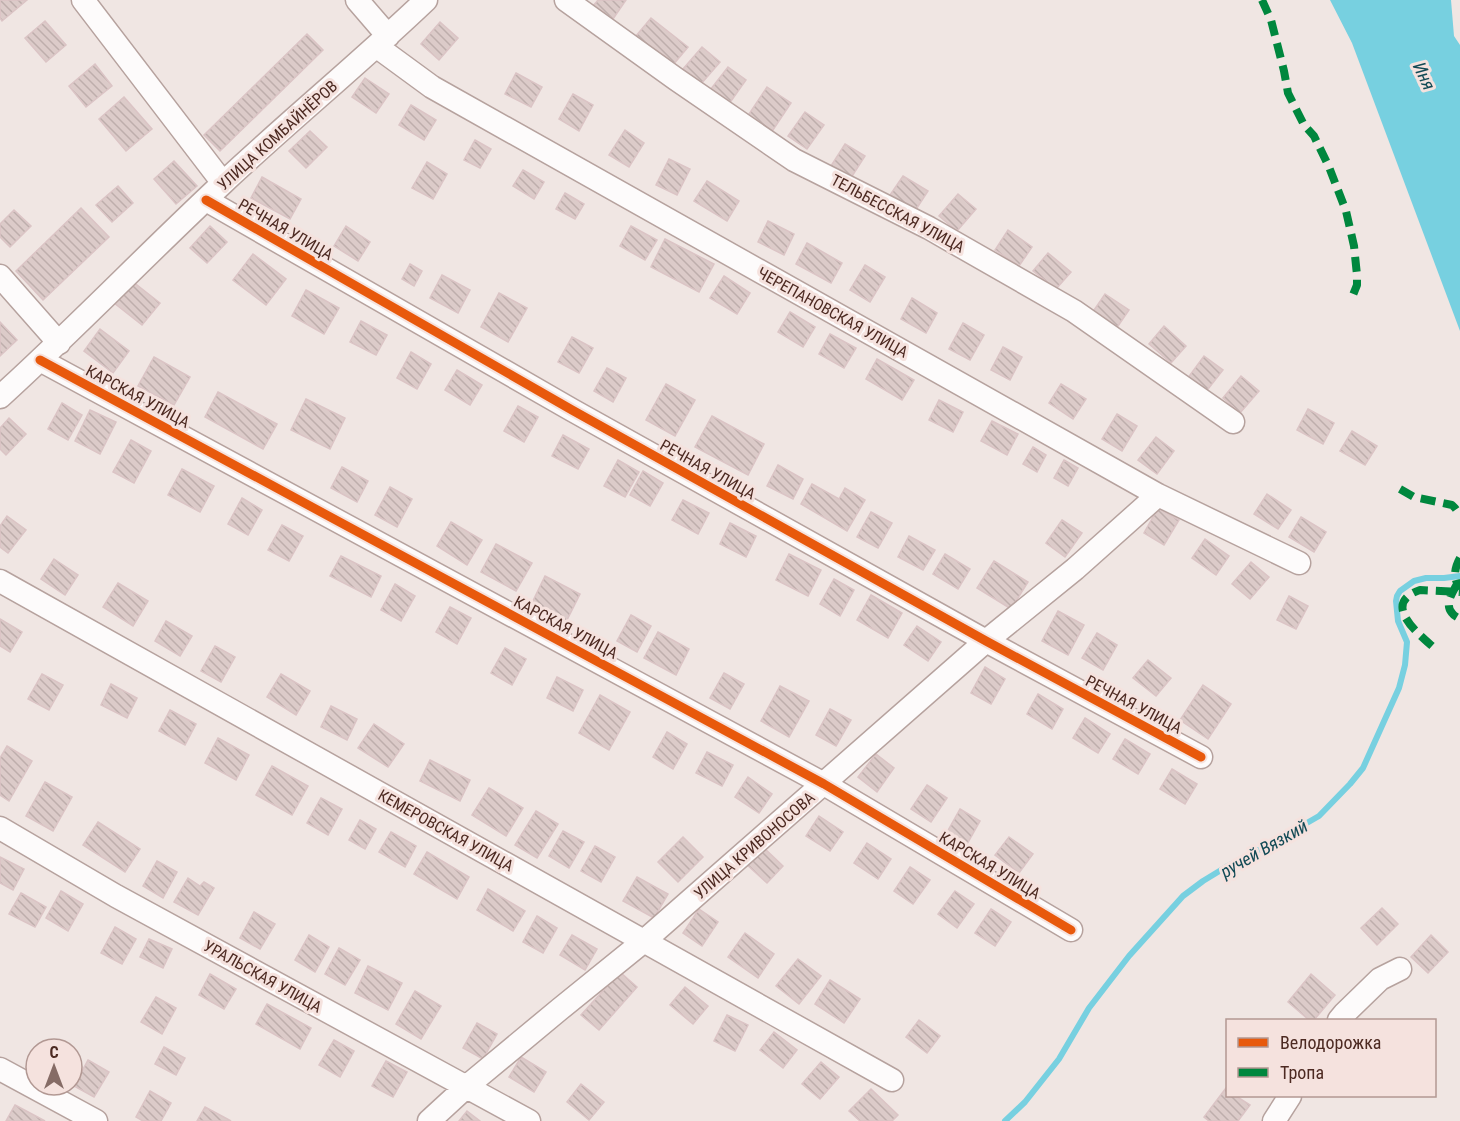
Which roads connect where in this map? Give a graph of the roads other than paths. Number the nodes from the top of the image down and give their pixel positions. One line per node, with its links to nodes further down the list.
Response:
1 (83, 0): 6 (street, РЕЧНАЯ УЛИЦА)
2 (357, 0): 5 (street, ЧЕРЕПАНОВСКАЯ УЛИЦА)
3 (426, 0): 5 (street, УЛИЦА КОМБАЙНЁРОВ)
4 (566, 0): 12 (street, ТЕЛЬБЕССКАЯ УЛИЦА)
5 (382, 41): 6 (street, УЛИЦА КОМБАЙНЁРОВ); 13 (street, ЧЕРЕПАНОВСКАЯ УЛИЦА)
6 (223, 183): 7 (street, УЛИЦА КОМБАЙНЁРОВ)
7 (206, 200): 9 (street, УЛИЦА КОМБАЙНЁРОВ); 16 (street, РЕЧНАЯ УЛИЦА)
8 (0, 276): 9 (street)
9 (58, 343): 10 (street, УЛИЦА КОМБАЙНЁРОВ)
10 (40, 360): 11 (street, УЛИЦА КОМБАЙНЁРОВ); 18 (street, КАРСКАЯ УЛИЦА)
11 (0, 397)
12 (1233, 422)
13 (1158, 495): 14 (street, ЧЕРЕПАНОВСКАЯ УЛИЦА); 16 (street, УЛИЦА КРИВОНОСОВА)
14 (1299, 563)
15 (0, 581): 21 (street, КЕМЕРОВСКАЯ УЛИЦА)
16 (986, 641): 17 (street, РЕЧНАЯ УЛИЦА); 18 (street, УЛИЦА КРИВОНОСОВА)
17 (1201, 757)
18 (824, 784): 20 (street, КАРСКАЯ УЛИЦА); 21 (street, УЛИЦА КРИВОНОСОВА)
19 (0, 828): 26 (street, УРАЛЬСКАЯ УЛИЦА)
20 (1071, 930)
21 (644, 941): 25 (street, КЕМЕРОВСКАЯ УЛИЦА); 26 (street, УЛИЦА КРИВОНОСОВА)
22 (1400, 969): 23 (street)
23 (1341, 1019)
24 (0, 1069): 28 (street)
25 (892, 1080)
26 (466, 1087): 29 (street, УЛИЦА КРИВОНОСОВА); 30 (street, УРАЛЬСКАЯ УЛИЦА)
27 (1289, 1097): 31 (street)
28 (96, 1121)
29 (429, 1121)
30 (529, 1121)
31 (1274, 1121)

